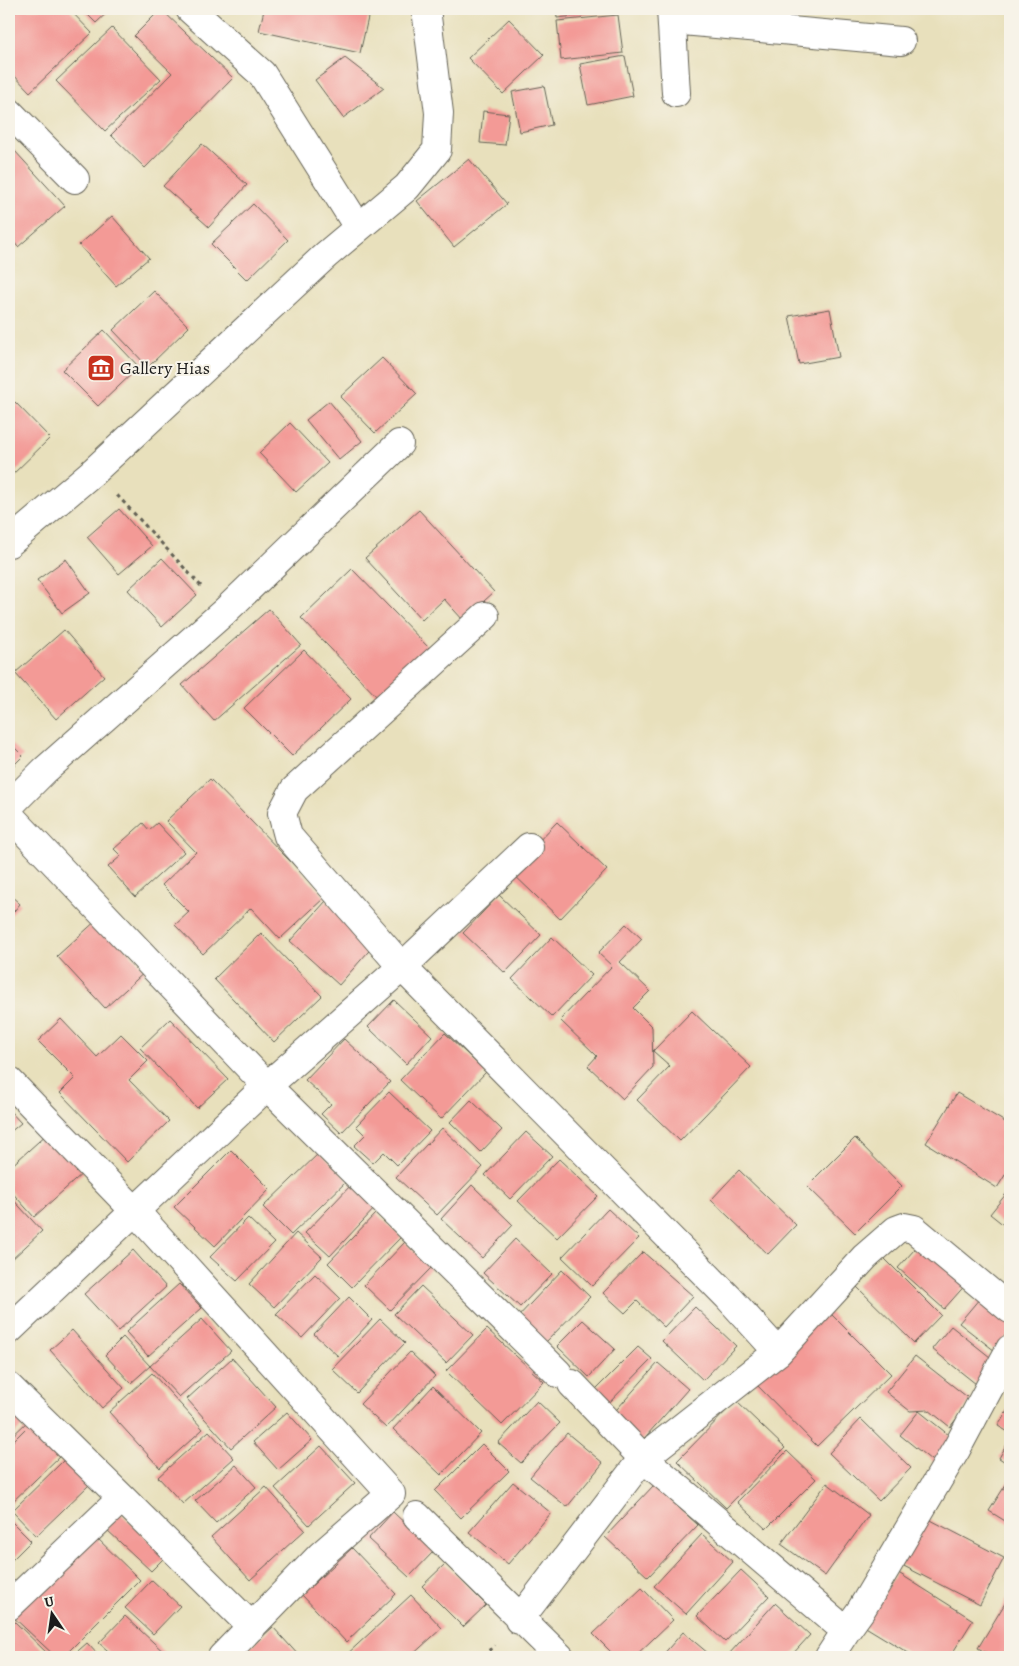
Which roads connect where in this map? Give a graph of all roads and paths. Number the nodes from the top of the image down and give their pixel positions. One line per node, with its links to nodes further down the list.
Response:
1 (190, 9): 8 (street)
2 (426, 9): 8 (street)
3 (671, 14): 4 (street); 5 (street)
4 (901, 41)
5 (676, 94)
6 (9, 112): 7 (street)
7 (75, 179)
8 (358, 226): 10 (street)
9 (398, 444): 12 (street)
10 (94, 471): 11 (street); 12 (path)
11 (9, 543)
12 (224, 612): 14 (street)
13 (485, 616): 17 (street)
14 (9, 806)
15 (9, 815): 19 (street)
16 (529, 847): 17 (street)
17 (402, 967): 19 (street); 24 (street)
18 (9, 1081): 20 (street)
19 (267, 1086): 20 (street); 26 (street)
20 (134, 1210): 22 (street); 31 (street)
21 (1010, 1309): 24 (street)
22 (9, 1330)
23 (1010, 1349): 32 (street)
24 (778, 1352): 26 (street)
25 (9, 1387): 27 (street)
26 (643, 1458): 30 (street); 32 (street)
27 (122, 1498): 29 (street); 31 (street)
28 (417, 1516): 30 (street)
29 (9, 1606)
30 (519, 1620): 34 (street)
31 (252, 1627): 33 (street)
32 (846, 1631): 35 (street)
33 (222, 1657)
34 (560, 1657)
35 (829, 1657)

